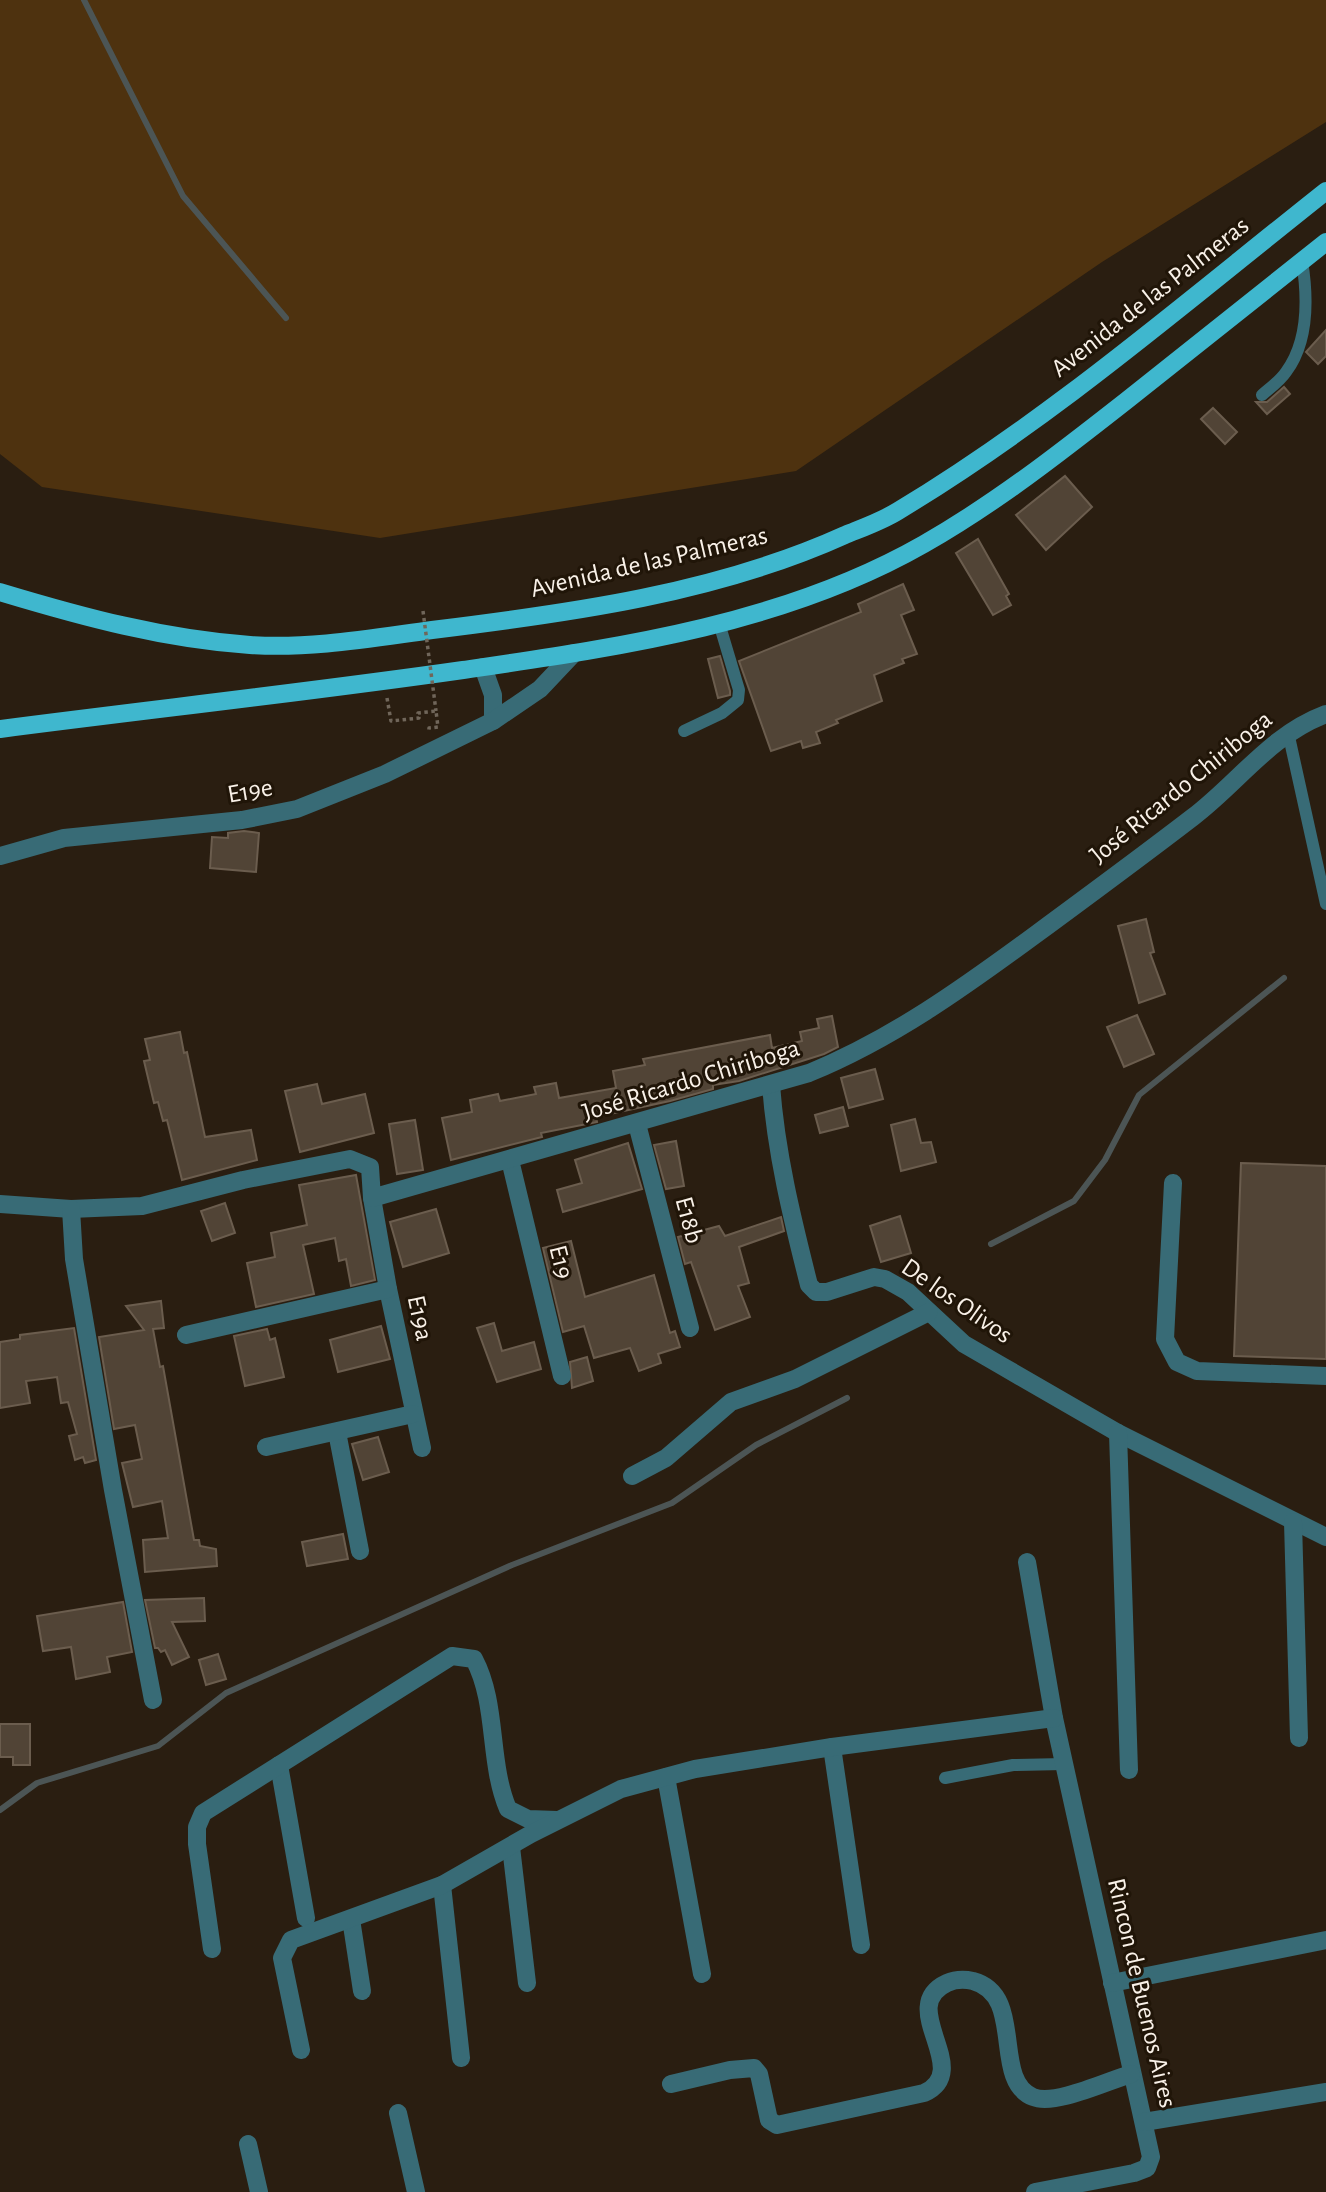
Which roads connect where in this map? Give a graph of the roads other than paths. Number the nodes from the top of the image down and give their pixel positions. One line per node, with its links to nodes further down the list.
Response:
1 (1326, 191): 5 (main road, Avenida de las Palmeras)
2 (1326, 242): 3 (main road)
3 (1302, 261): 4 (lane); 6 (main road)
4 (1262, 395)
5 (0, 592)
6 (719, 623): 7 (main road); 12 (lane)
7 (574, 653): 8 (main road); 10 (street, E19e)
8 (484, 667): 10 (street); 11 (main road)
9 (1326, 714): 13 (street, José Ricardo Chiriboga)
10 (493, 721): 14 (street, E19e)
11 (0, 729)
12 (684, 731)
13 (1288, 732): 15 (lane); 16 (street, José Ricardo Chiriboga)
14 (0, 856)
15 (1326, 904)
16 (771, 1084): 17 (street, José Ricardo Chiriboga); 24 (street, De los Olivos)
17 (637, 1124): 18 (street, José Ricardo Chiriboga); 25 (street, E18b)
18 (510, 1160): 20 (street, José Ricardo Chiriboga); 27 (street, E19)
19 (1173, 1183): 28 (street)
20 (372, 1198): 22 (street); 23 (street, E19a)
21 (0, 1204): 22 (street)
22 (71, 1209): 39 (street)
23 (387, 1289): 26 (street); 29 (street, E19a)
24 (929, 1312): 31 (street, De los Olivos); 34 (street)
25 (690, 1328)
26 (186, 1335)
27 (562, 1376)
28 (1326, 1376)
29 (413, 1414): 30 (street); 33 (street, E19a)
30 (337, 1432): 32 (street); 37 (street)
31 (1118, 1433): 35 (street, De los Olivos); 45 (street)
32 (267, 1447)
33 (422, 1448)
34 (632, 1476)
35 (1293, 1522): 36 (street, De los Olivos); 41 (street)
36 (1326, 1537)
37 (360, 1551)
38 (1027, 1562): 40 (street, Rincon de Buenos Aires)
39 (153, 1700)
40 (1054, 1718): 42 (street); 43 (street, Rincon de Buenos Aires)
41 (1299, 1738)
42 (832, 1747): 46 (street); 54 (street)
43 (1064, 1764): 47 (lane); 58 (street, Rincon de Buenos Aires)
44 (279, 1765): 48 (street); 51 (street); 55 (street)
45 (1129, 1770)
46 (666, 1777): 48 (street); 56 (street)
47 (945, 1778)
48 (561, 1819): 49 (street)
49 (511, 1847): 50 (street); 57 (street)
50 (442, 1885): 52 (street); 61 (street)
51 (306, 1918)
52 (351, 1919): 59 (street); 60 (street)
53 (1326, 1940): 58 (street)
54 (861, 1945)
55 (212, 1949)
56 (702, 1974)
57 (527, 1983)
58 (1112, 1983): 62 (street, Rincon de Buenos Aires)
59 (362, 1991)
60 (301, 2050)
61 (461, 2058)
62 (1131, 2074): 63 (street); 66 (street, Rincon de Buenos Aires)
63 (671, 2084)
64 (1326, 2092): 66 (street)
65 (398, 2113): 70 (street)
66 (1144, 2122): 68 (street, Rincon de Buenos Aires)
67 (248, 2144): 69 (street)
68 (1092, 2187): 71 (street, Rincon de Buenos Aires)
69 (259, 2192)
70 (416, 2192)
71 (1035, 2192)

